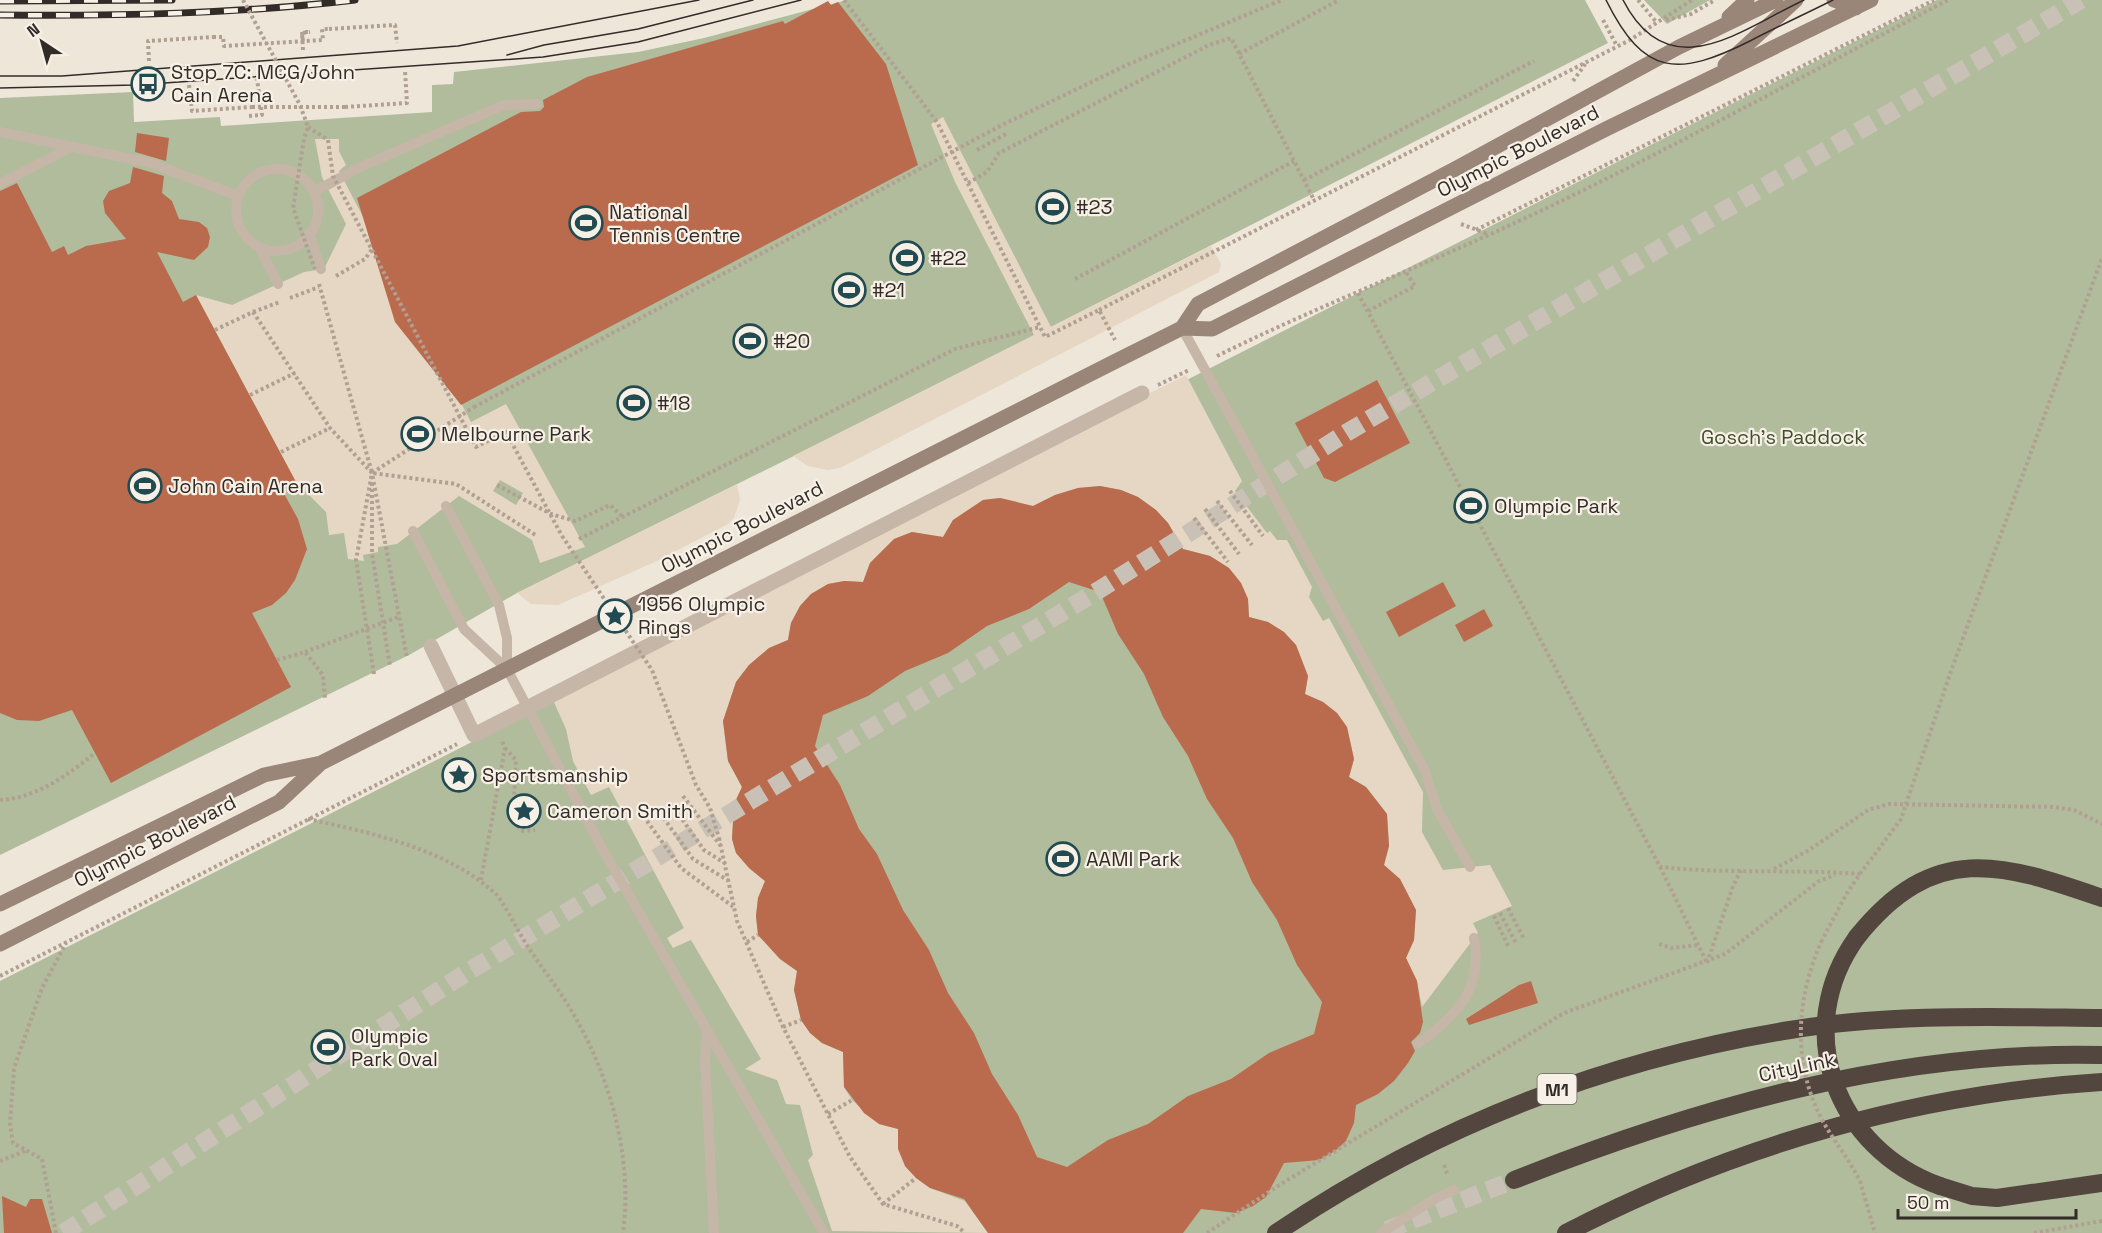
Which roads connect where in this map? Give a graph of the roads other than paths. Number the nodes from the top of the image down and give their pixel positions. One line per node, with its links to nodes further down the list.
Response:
1 (1747, 0): 7 (main road)
2 (1776, 0): 7 (main road, Olympic Boulevard)
3 (1796, 0): 8 (main road)
4 (1834, 0): 6 (main road)
5 (1871, 0): 6 (main road, Olympic Boulevard)
6 (1856, 8): 8 (main road, Olympic Boulevard)
7 (1718, 27): 19 (main road, Olympic Boulevard)
8 (1712, 77): 19 (main road, Olympic Boulevard)
9 (537, 104): 13 (lane)
10 (0, 132): 11 (lane)
11 (71, 147): 12 (lane); 14 (lane)
12 (0, 184)
13 (314, 192): 14 (lane); 15 (lane)
14 (238, 196): 16 (lane)
15 (309, 233): 16 (lane); 17 (lane)
16 (260, 249): 18 (lane)
17 (318, 269)
18 (278, 284)
19 (1182, 328): 24 (main road, Olympic Boulevard); 28 (lane)
20 (1142, 393): 26 (street)
21 (446, 506): 24 (lane)
22 (413, 531): 24 (lane)
23 (431, 646): 25 (street)
24 (507, 669): 25 (main road, Olympic Boulevard); 26 (lane)
25 (456, 695): 26 (street); 27 (main road, Olympic Boulevard)
26 (528, 708): 34 (lane)
27 (321, 764): 30 (main road, Olympic Boulevard); 32 (main road, Olympic Boulevard)
28 (1470, 867)
29 (2102, 898): 39 (highway, bridge)
30 (0, 904)
31 (1474, 939): 35 (lane)
32 (0, 944)
33 (2102, 1018): 43 (highway, M1)
34 (707, 1033): 41 (lane); 42 (lane)
35 (1418, 1044)
36 (2102, 1055): 38 (highway, CityLink)
37 (2102, 1082): 45 (highway)
38 (1514, 1180)
39 (2102, 1183)
40 (1454, 1190): 44 (lane)
41 (714, 1233)
42 (824, 1233)
43 (1276, 1233)
44 (1381, 1233)
45 (1566, 1233)

